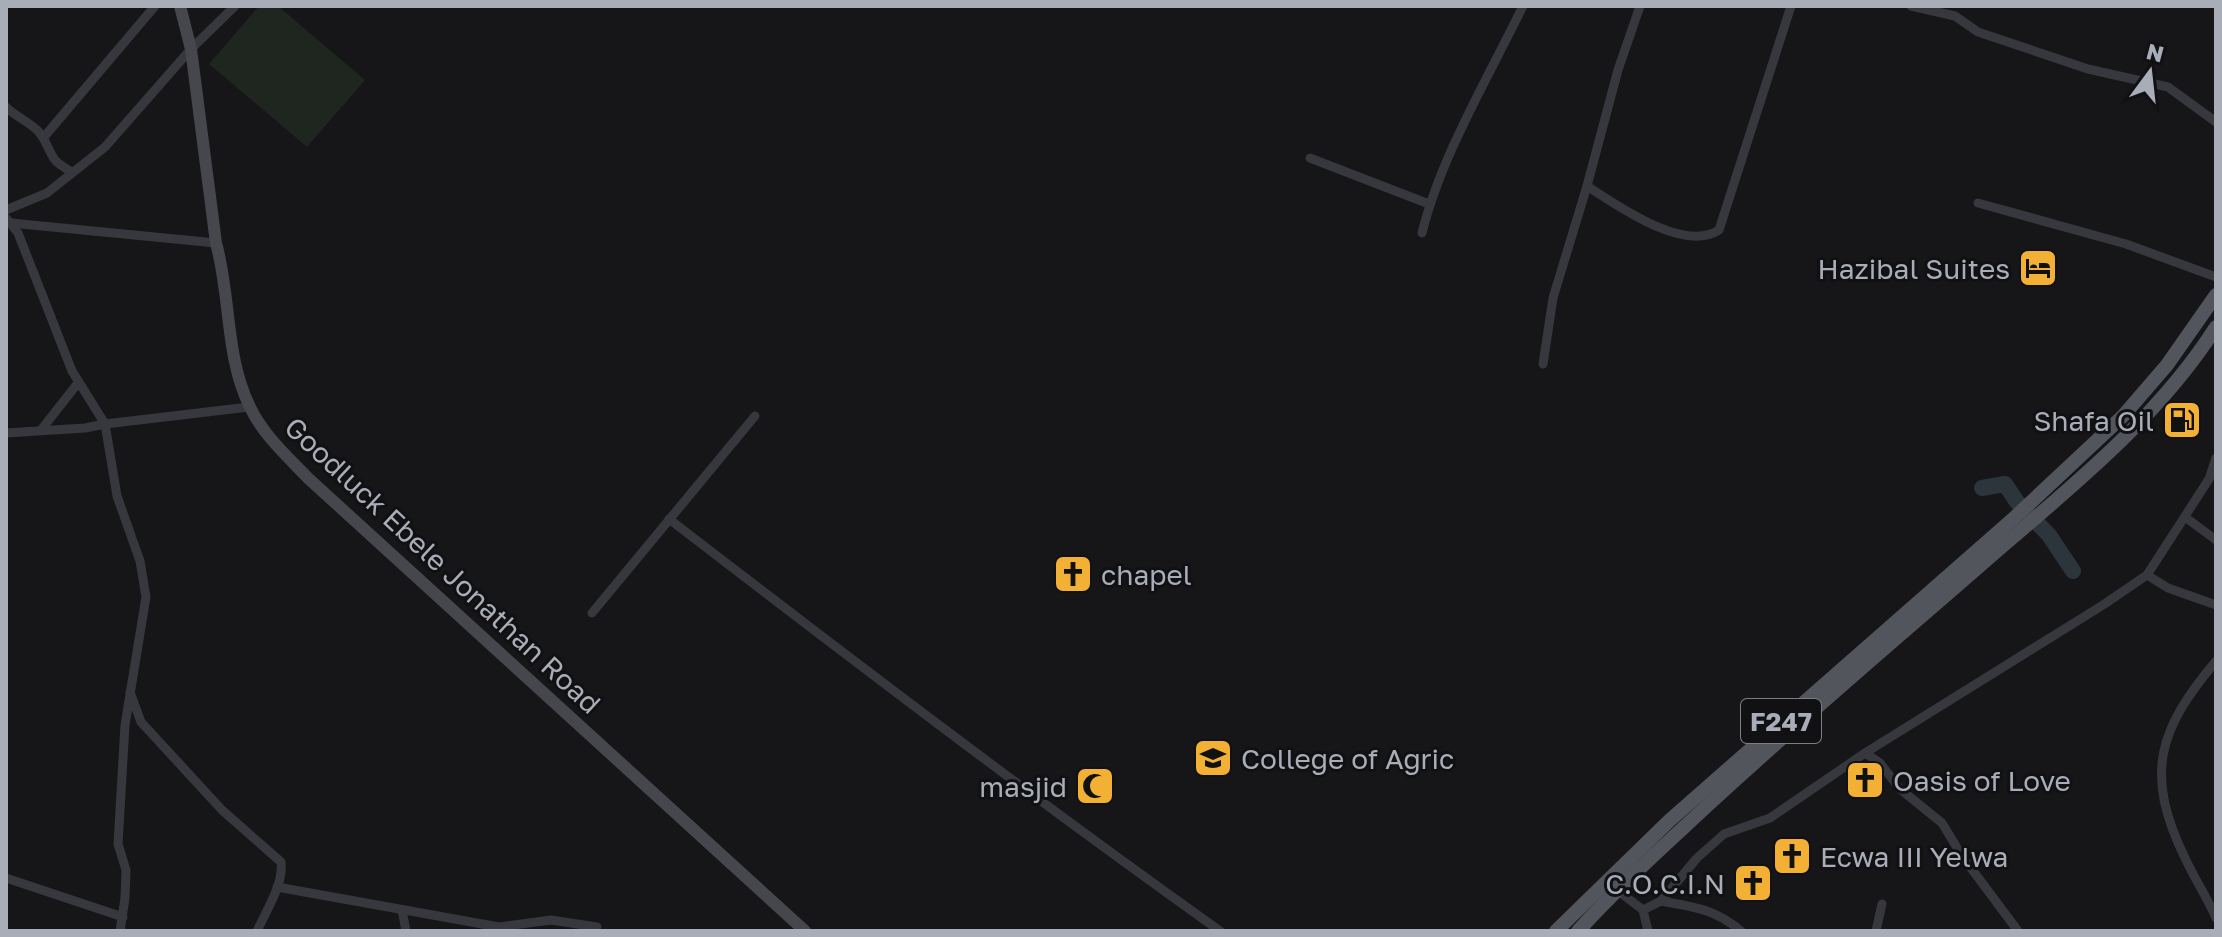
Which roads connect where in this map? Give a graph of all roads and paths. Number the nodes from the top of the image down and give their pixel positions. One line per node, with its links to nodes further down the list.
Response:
1 (155, 6): 14 (street)
2 (180, 6): 9 (main road, Goodluck Ebele Jonathan Road)
3 (235, 6): 9 (street)
4 (1523, 6): 19 (street)
5 (1640, 6): 17 (street)
6 (1791, 6): 17 (street)
7 (1911, 6): 8 (street)
8 (1957, 11): 11 (street)
9 (191, 49): 16 (street); 23 (main road, Goodluck Ebele Jonathan Road)
10 (6, 107): 14 (street)
11 (2202, 111): 12 (street); 13 (street)
12 (2216, 113)
13 (2216, 122)
14 (44, 137): 16 (street)
15 (1310, 158): 19 (street)
16 (72, 172): 20 (street)
17 (1587, 186): 27 (street)
18 (1978, 203): 24 (street)
19 (1429, 204): 22 (street)
20 (6, 209)
21 (8, 220): 23 (street); 28 (street)
22 (1422, 233)
23 (216, 243): 29 (main road, Goodluck Ebele Jonathan Road)
24 (2216, 277)
25 (2216, 295): 38 (main road, F247)
26 (2216, 327): 38 (main road, F247)
27 (1543, 364)
28 (78, 383): 31 (street); 32 (street)
29 (249, 407): 31 (street); 59 (main road, Goodluck Ebele Jonathan Road)
30 (755, 416): 37 (street)
31 (105, 424): 32 (street); 44 (street)
32 (41, 430): 33 (street)
33 (6, 433)
34 (2216, 458): 35 (street)
35 (2213, 482): 36 (street)
36 (2185, 517): 39 (street); 40 (street)
37 (669, 519): 42 (street); 60 (street)
38 (2017, 524): 48 (main road, F247); 61 (main road, F247)
39 (2216, 540)
40 (2147, 575): 41 (street); 45 (street)
41 (2216, 605)
42 (592, 613)
43 (2216, 661): 54 (street)
44 (130, 692): 47 (street); 53 (street)
45 (1865, 753): 49 (street); 66 (street)
46 (6, 878): 53 (street)
47 (277, 887): 51 (street); 57 (street)
48 (1617, 890): 52 (street); 62 (main road, F247)
49 (1661, 901): 52 (street); 64 (street)
50 (1882, 904): 65 (street)
51 (402, 910): 55 (street); 58 (street)
52 (1643, 910): 63 (street)
53 (123, 917): 56 (street)
54 (2216, 918)
55 (597, 927)
56 (120, 931)
57 (257, 931)
58 (406, 931)
59 (805, 931)
60 (1220, 931)
61 (1556, 931)
62 (1578, 931)
63 (1648, 931)
64 (1741, 931)
65 (1876, 931)
66 (2018, 931)

